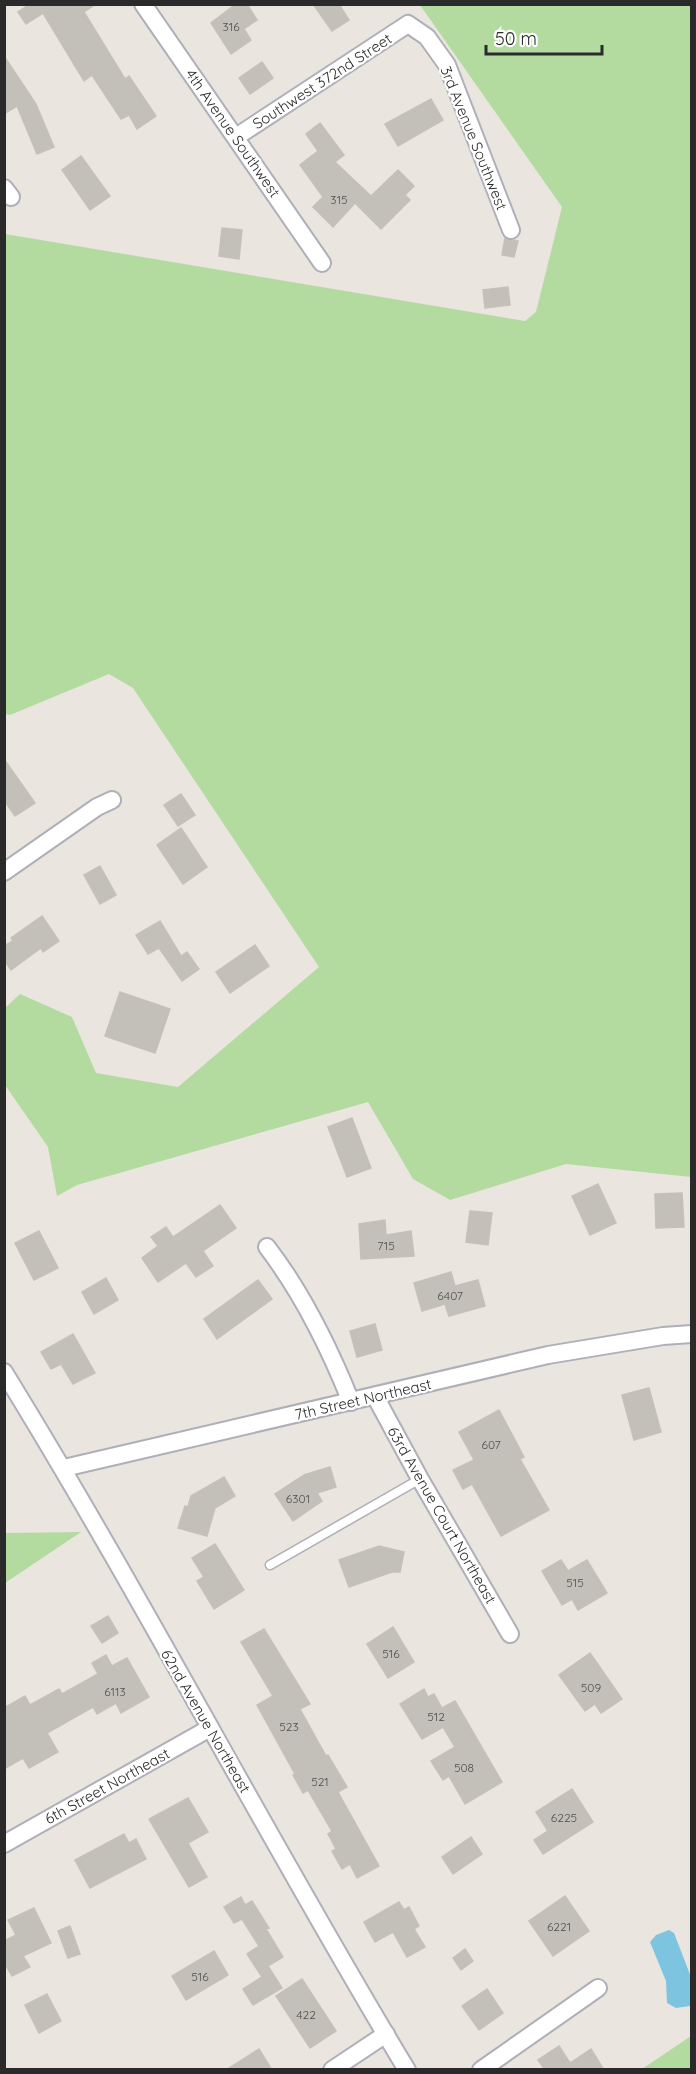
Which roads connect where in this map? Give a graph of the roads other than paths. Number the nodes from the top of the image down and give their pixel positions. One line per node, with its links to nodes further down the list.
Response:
1 (143, 4): 3 (street, 4th Avenue Southwest)
2 (408, 24): 3 (street, Southwest 372nd Street); 4 (street, 3rd Avenue Southwest)
3 (236, 137): 5 (street, 4th Avenue Southwest)
4 (512, 230)
5 (322, 262)
6 (112, 800): 7 (street)
7 (4, 872)
8 (267, 1246): 12 (street)
9 (692, 1334): 11 (street, 7th Street Northeast)
10 (4, 1372): 13 (street, 62nd Avenue Northeast)
11 (375, 1396): 12 (street, 7th Street Northeast); 14 (street, 63rd Avenue Court Northeast)
12 (351, 1402): 13 (street, 7th Street Northeast)
13 (64, 1468): 17 (street, 62nd Avenue Northeast)
14 (420, 1479): 15 (lane); 16 (street, 63rd Avenue Court Northeast)
15 (270, 1565)
16 (510, 1634)
17 (210, 1728): 18 (street, 6th Street Northeast); 20 (street, 62nd Avenue Northeast)
18 (4, 1844)
19 (598, 1988): 23 (street)
20 (386, 2034): 21 (street); 22 (street, 62nd Avenue Northeast)
21 (332, 2070)
22 (407, 2070)
23 (481, 2070)

